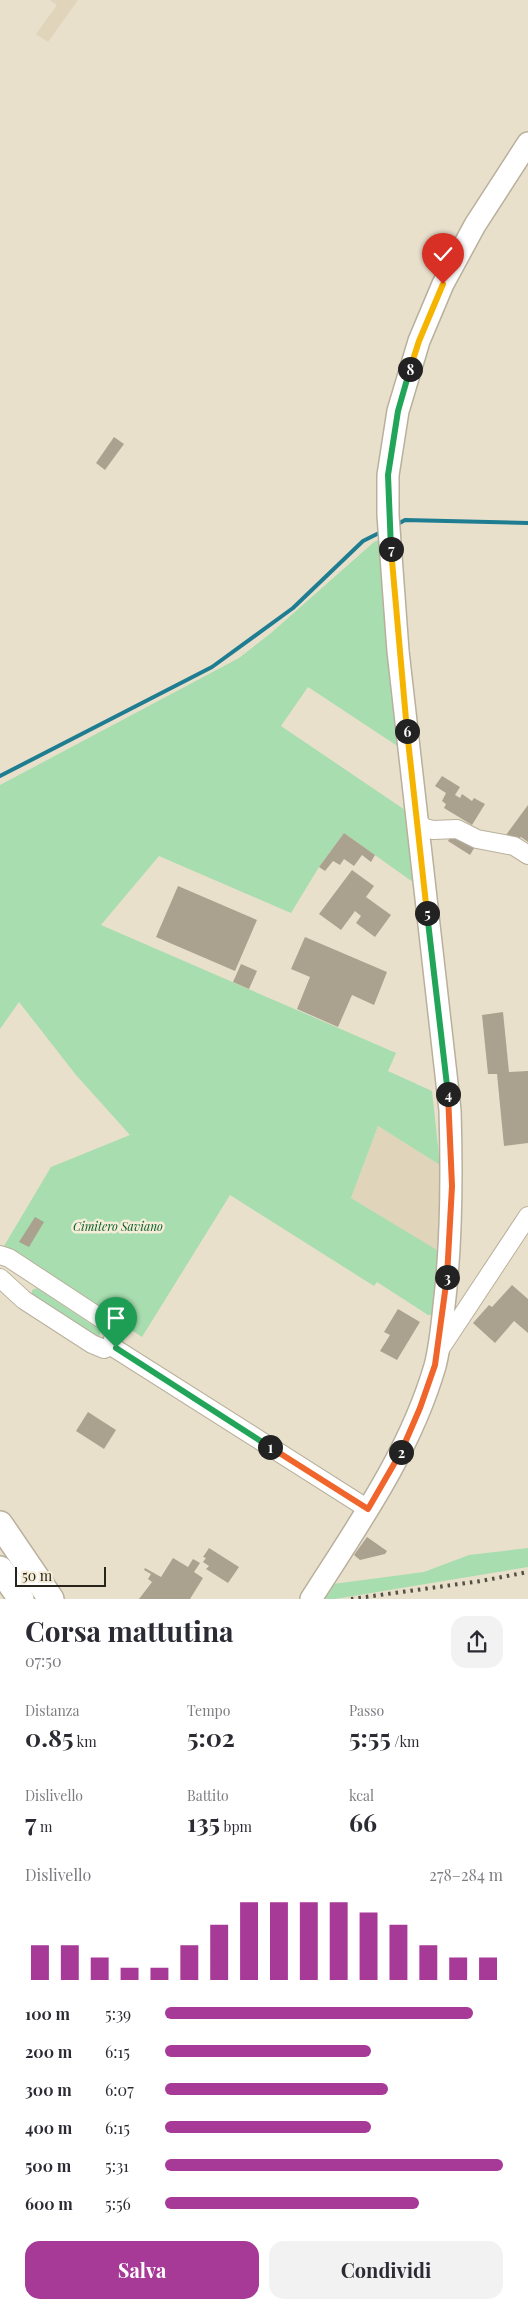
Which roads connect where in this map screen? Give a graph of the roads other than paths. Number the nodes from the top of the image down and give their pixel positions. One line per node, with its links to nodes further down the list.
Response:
1 (528, 143): 2 (main road)
2 (417, 822): 3 (street); 8 (main road)
3 (528, 855)
4 (528, 1216): 8 (street)
5 (0, 1255): 7 (street)
6 (0, 1278): 7 (street)
7 (111, 1346): 9 (street)
8 (437, 1353): 9 (main road)
9 (368, 1509): 14 (main road)
10 (0, 1524): 13 (highway)
11 (0, 1569): 12 (highway)
12 (21, 1599)
13 (51, 1599)
14 (310, 1599)

